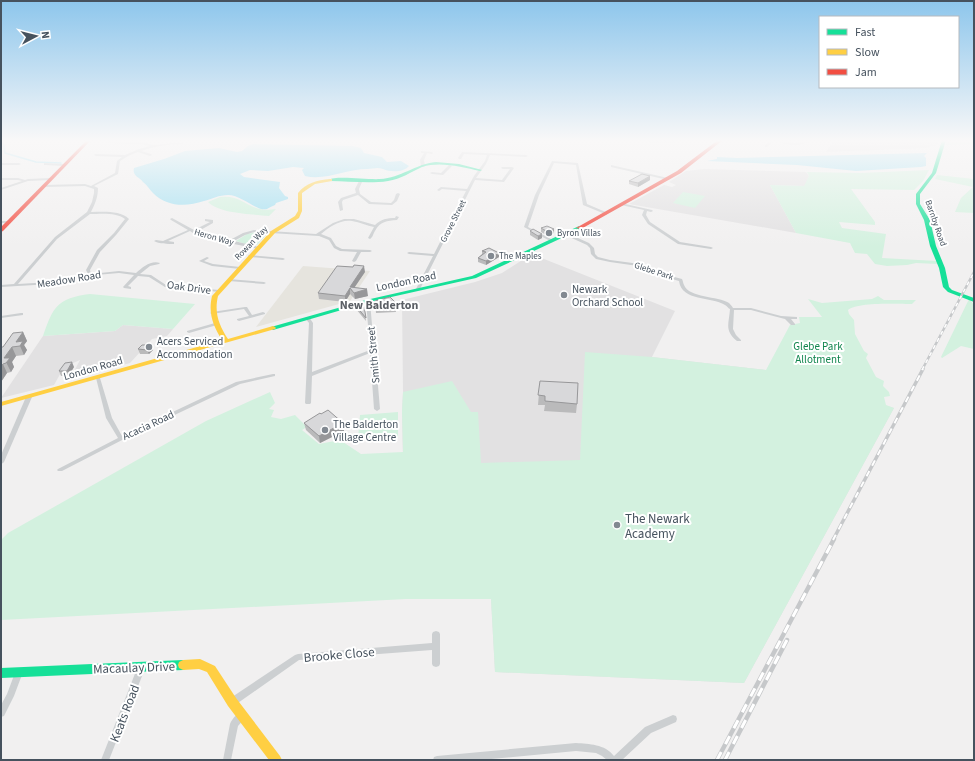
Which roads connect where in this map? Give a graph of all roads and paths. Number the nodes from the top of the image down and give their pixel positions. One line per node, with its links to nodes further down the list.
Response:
1 (53, 176): 12 (street)
2 (112, 176): 18 (street)
3 (409, 176): 16 (street, Rowan Way)
4 (476, 176): 13 (street, Grove Street)
5 (507, 176): 13 (street)
6 (546, 176): 47 (street)
7 (579, 176): 29 (street)
8 (653, 176): 14 (street)
9 (673, 176): 14 (street, London Road)
10 (932, 176): 75 (street, Barnby Road)
11 (1, 179): 15 (street)
12 (50, 179): 15 (street); 17 (street)
13 (474, 179): 21 (street, Grove Street)
14 (668, 179): 24 (street, London Road)
15 (25, 181): 19 (street)
16 (360, 182): 22 (street); 42 (street, Rowan Way)
17 (44, 186): 18 (street); 36 (street)
18 (92, 186): 28 (street)
19 (1, 189)
20 (440, 190): 21 (street)
21 (468, 190): 56 (street, Grove Street)
22 (358, 194): 23 (street); 25 (street)
23 (392, 196)
24 (622, 204): 26 (street); 29 (street, London Road)
25 (340, 209)
26 (646, 210): 27 (street); 52 (street)
27 (651, 211)
28 (89, 213): 65 (street); 70 (street)
29 (606, 213): 43 (street, London Road)
30 (397, 217): 37 (street)
31 (172, 219): 40 (street, Heron Way)
32 (218, 219): 34 (street)
33 (206, 220): 34 (street)
34 (212, 220): 40 (street)
35 (1, 222): 36 (street)
36 (9, 222): 39 (street)
37 (376, 225): 44 (street); 45 (street)
38 (242, 229): 41 (street)
39 (1, 230)
40 (192, 231): 48 (street); 49 (street, Heron Way)
41 (249, 232): 42 (street); 49 (street)
42 (273, 232): 44 (street); 51 (street, Rowan Way)
43 (566, 234): 47 (street, London Road); 68 (street, Glebe Park)
44 (317, 235): 53 (street)
45 (370, 238)
46 (156, 241): 48 (street)
47 (552, 241): 73 (street, London Road)
48 (163, 242): 50 (street)
49 (230, 242): 51 (street, Heron Way)
50 (173, 243)
51 (258, 248): 57 (street, Rowan Way)
52 (711, 248)
53 (359, 252): 54 (street); 60 (street)
54 (370, 252)
55 (408, 253): 56 (street)
56 (435, 255): 73 (street, Grove Street)
57 (250, 256): 59 (street); 62 (street, Rowan Way)
58 (207, 258): 62 (street)
59 (284, 259)
60 (354, 261)
61 (154, 262): 64 (street)
62 (240, 268): 67 (street, Rowan Way)
63 (114, 272): 64 (street, Oak Drive); 65 (street, Meadow Road)
64 (138, 274): 72 (street); 74 (street, Oak Drive)
65 (90, 275): 70 (street, Meadow Road)
66 (685, 276): 68 (street, Glebe Park)
67 (229, 280): 69 (street); 74 (street, Rowan Way)
68 (681, 280): 77 (street, Glebe Park)
69 (264, 283)
70 (15, 285): 71 (street, Meadow Road)
71 (1, 286)
72 (125, 287)
73 (418, 289): 76 (street, London Road)
74 (219, 291): 78 (street, Rowan Way)
75 (974, 300)
76 (368, 301): 83 (street, London Road); 92 (street, Smith Street)
77 (732, 309): 84 (street, Glebe Park); 90 (street)
78 (212, 313): 81 (street); 87 (street)
79 (263, 313): 81 (street)
80 (21, 314): 82 (street)
81 (251, 316): 86 (street)
82 (1, 317)
83 (307, 318): 91 (street, London Road); 94 (street)
84 (787, 318): 85 (street, Glebe Park); 88 (street)
85 (795, 318)
86 (239, 320)
87 (215, 324): 89 (street); 91 (street)
88 (793, 324)
89 (189, 332)
90 (739, 340)
91 (226, 341): 95 (street, London Road)
92 (373, 350): 94 (street); 99 (street, Smith Street)
93 (273, 375): 100 (street, Acacia Road)
94 (309, 375): 97 (street)
95 (98, 378): 96 (street, London Road); 100 (street)
96 (29, 397): 98 (street, London Road); 101 (street)
97 (308, 403)
98 (1, 404)
99 (377, 409)
100 (121, 438): 102 (street, Acacia Road)
101 (1, 462)
102 (60, 470)
103 (436, 634): 104 (street)
104 (436, 646): 105 (street); 109 (street, Brooke Close)
105 (436, 664)
106 (142, 666): 107 (street, Macaulay Drive); 109 (street, Macaulay Drive); 113 (street, Keats Road)
107 (19, 672): 108 (street, Macaulay Drive); 110 (street)
108 (1, 673)
109 (232, 702): 111 (street, Macaulay Drive)
110 (1, 713)
111 (242, 715): 114 (street); 115 (street, Macaulay Drive)
112 (673, 719): 118 (street)
113 (105, 760)
114 (227, 760)
115 (276, 760)
116 (437, 760): 117 (street)
117 (612, 760)
118 (616, 760)

